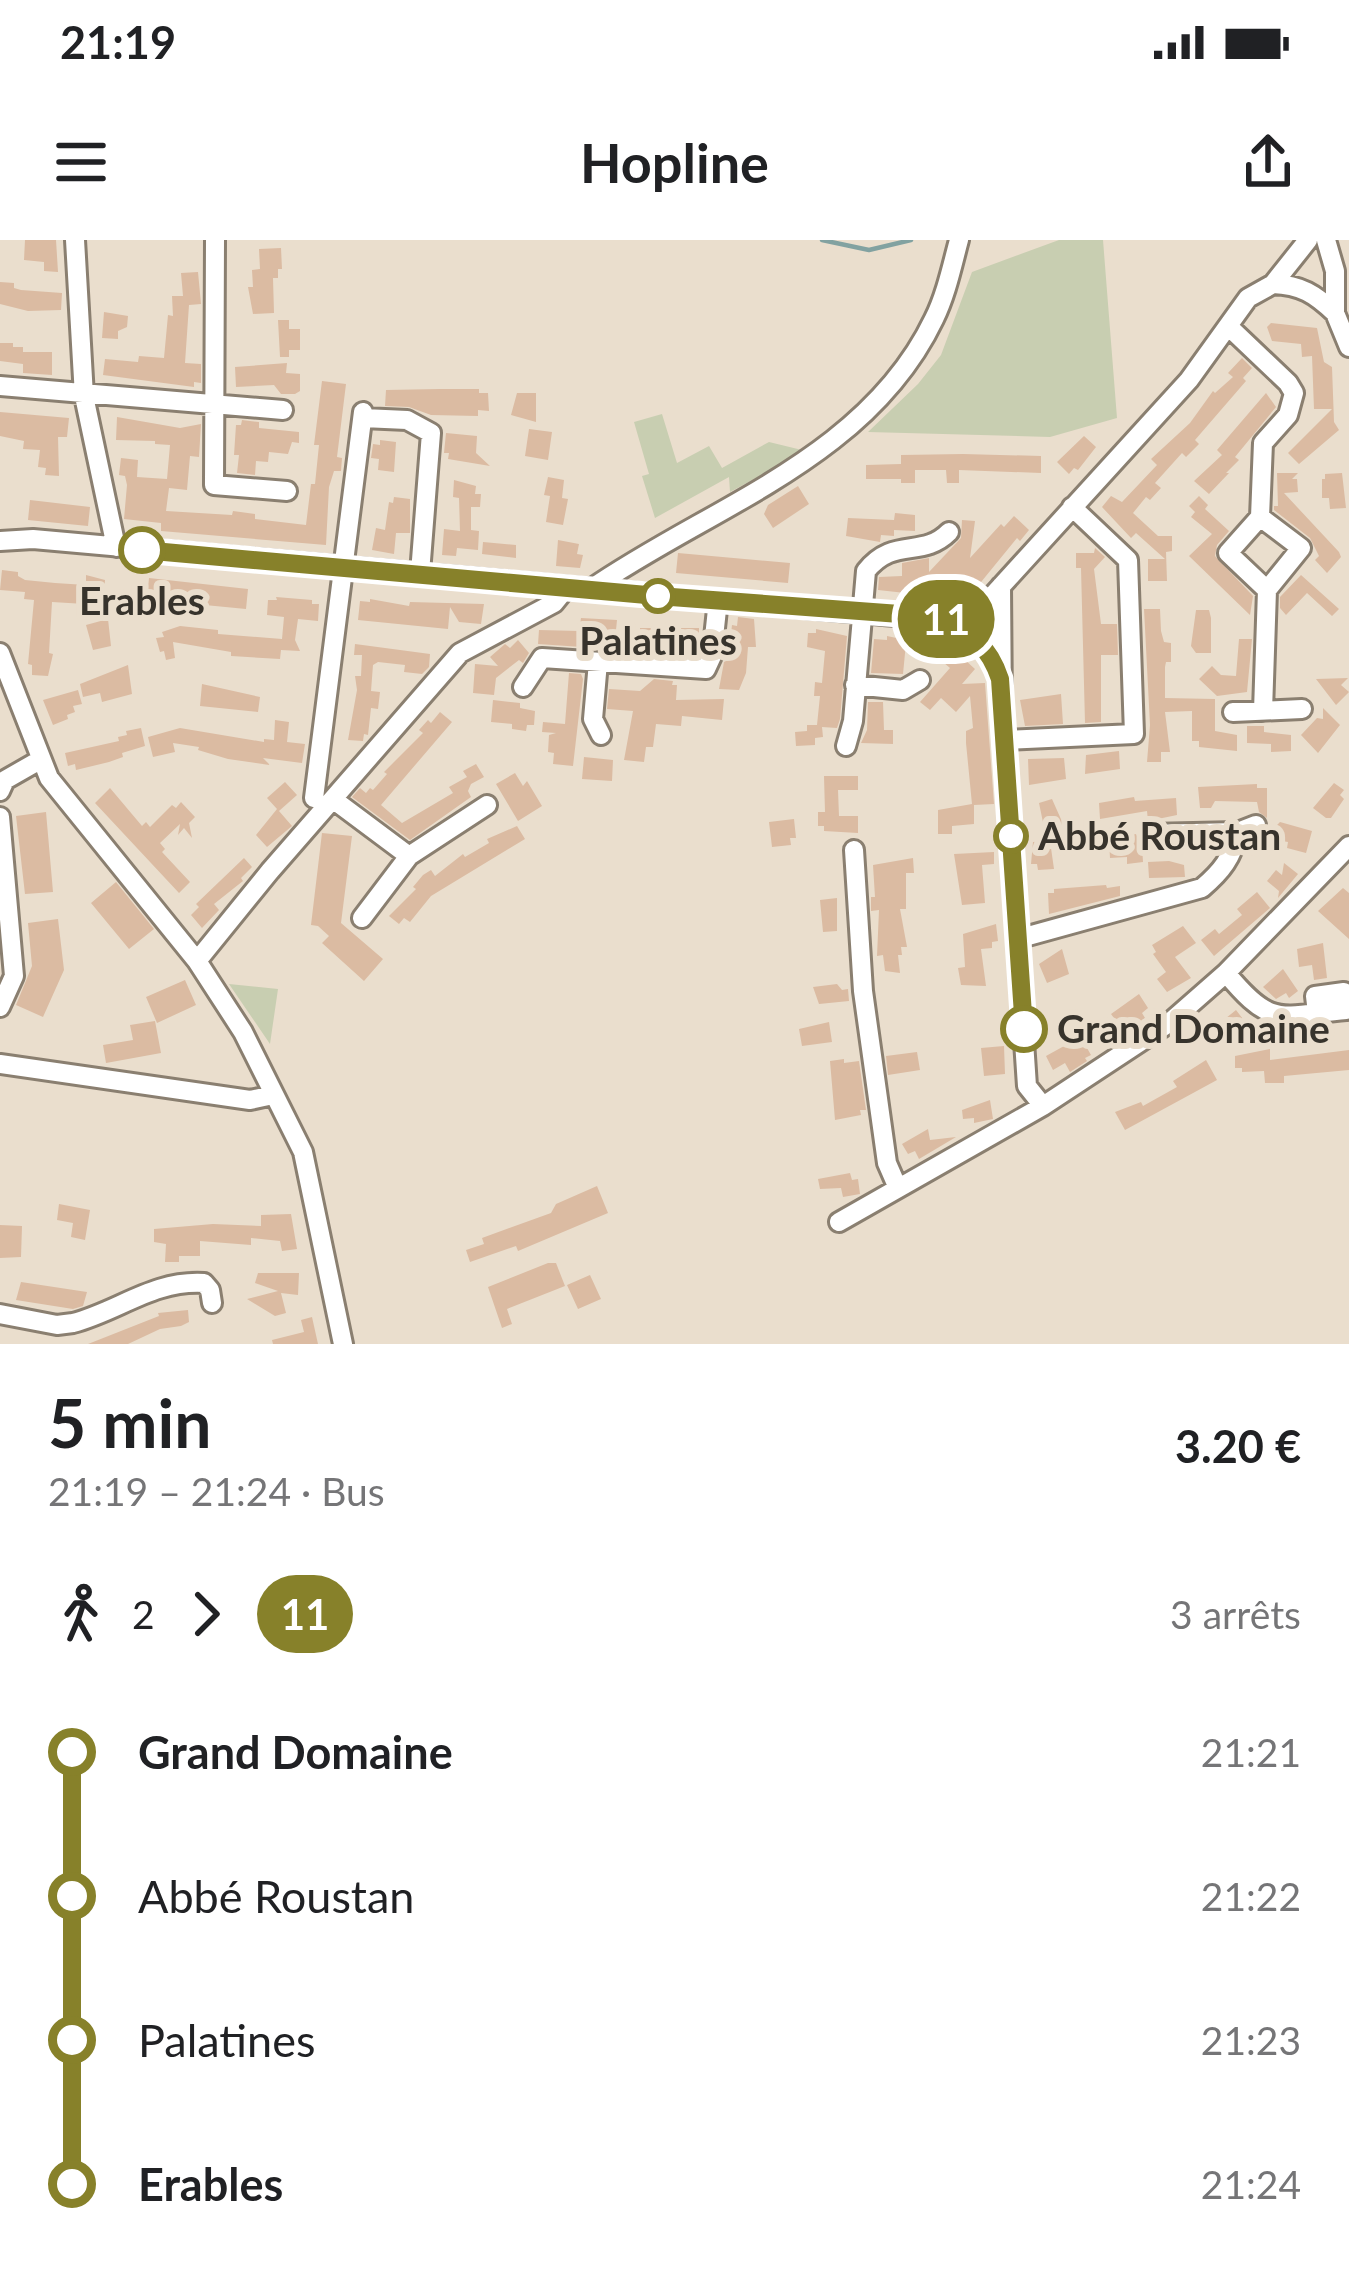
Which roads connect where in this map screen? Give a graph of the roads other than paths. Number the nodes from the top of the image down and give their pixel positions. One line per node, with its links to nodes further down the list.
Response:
1 (75, 240): 12 (street)
2 (215, 240): 13 (street)
3 (959, 240): 27 (street)
4 (1305, 244): 5 (street); 7 (street)
5 (1328, 247): 6 (street)
6 (1332, 280): 7 (street); 8 (street)
7 (1299, 281): 8 (street); 9 (street)
8 (1335, 313): 10 (street)
9 (1228, 326): 16 (street); 17 (street)
10 (1349, 347)
11 (0, 386): 12 (street)
12 (84, 396): 13 (street); 22 (street)
13 (214, 405): 14 (street); 15 (street)
14 (283, 410)
15 (287, 491)
16 (1072, 507): 25 (street); 45 (street)
17 (1261, 518): 28 (street); 28 (street)
18 (0, 526): 20 (street)
19 (949, 532): 31 (street)
20 (26, 538): 21 (street); 22 (street)
21 (0, 541)
22 (116, 547): 23 (street)
23 (342, 567): 24 (street); 24 (street); 49 (street)
24 (420, 573): 26 (street)
25 (1001, 586): 30 (street); 33 (street)
26 (567, 587): 27 (street); 49 (street)
27 (591, 589): 29 (street)
28 (1267, 590): 42 (street)
29 (718, 601): 31 (street); 36 (street)
30 (974, 610): 32 (street); 33 (street); 34 (street)
31 (861, 613): 32 (street); 39 (street)
32 (940, 617): 34 (street)
33 (1000, 634): 37 (street)
34 (974, 635): 37 (street)
35 (0, 653): 47 (street)
36 (598, 662): 40 (street); 44 (street)
37 (1000, 679): 45 (street)
38 (920, 680): 39 (street)
39 (855, 686): 46 (street)
40 (523, 687)
41 (1302, 709): 42 (street)
42 (1263, 711): 43 (street)
43 (1233, 712)
44 (601, 734)
45 (1004, 740): 58 (street)
46 (846, 746)
47 (40, 760): 48 (street); 59 (street)
48 (0, 791)
49 (324, 799): 55 (street); 59 (street)
50 (487, 805): 55 (street)
51 (0, 817): 56 (street)
52 (1149, 834): 58 (street)
53 (1349, 846): 60 (street)
54 (854, 850): 66 (street)
55 (409, 856): 57 (street)
56 (4, 897): 61 (street)
57 (362, 918)
58 (1017, 939): 65 (street)
59 (197, 961): 64 (street)
60 (1226, 973): 62 (street); 65 (street)
61 (0, 1007)
62 (1317, 1013)
63 (0, 1064): 64 (street)
64 (273, 1095): 70 (street)
65 (1043, 1106): 66 (street)
66 (897, 1186): 67 (street)
67 (839, 1222)
68 (212, 1303): 69 (street)
69 (0, 1314)
70 (343, 1344)

